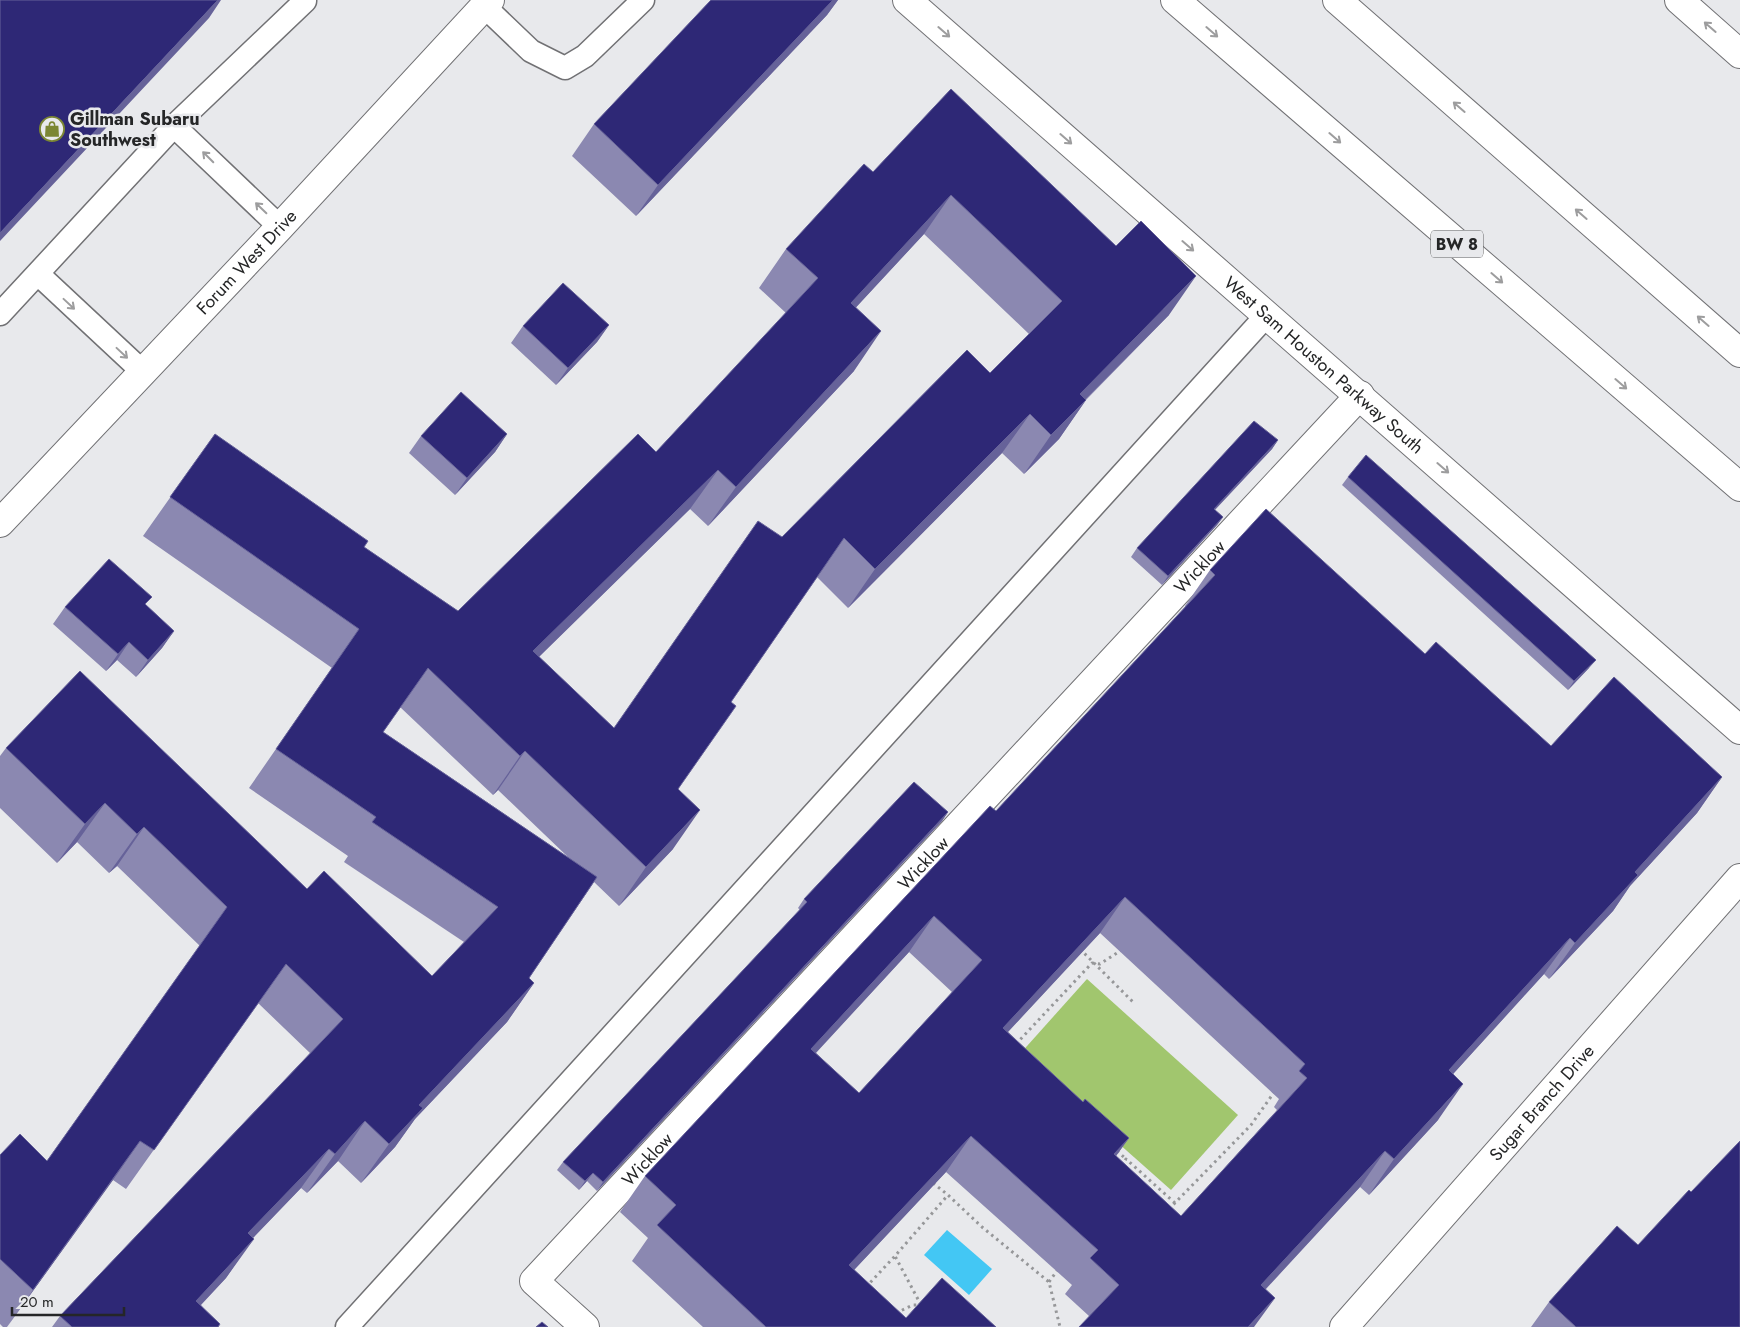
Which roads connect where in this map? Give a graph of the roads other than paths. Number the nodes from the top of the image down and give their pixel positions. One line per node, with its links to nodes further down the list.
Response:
1 (305, 0): 9 (lane)
2 (643, 0): 6 (lane)
3 (907, 0): 13 (main road, West Sam Houston Parkway South, one-way to 13)
4 (1175, 0): 17 (main road, BW 8, one-way to 17)
5 (1679, 0): 8 (main road, one-way to 5)
6 (487, 3): 10 (main road, Forum West Drive)
7 (1344, 4): 14 (main road, one-way to 7)
8 (1740, 54)
9 (174, 126): 10 (lane, one-way to 9); 11 (lane)
10 (280, 227): 15 (main road, Forum West Drive)
11 (38, 274): 12 (lane); 15 (lane, one-way to 15)
12 (0, 314)
13 (1267, 315): 16 (main road, West Sam Houston Parkway South); 21 (lane)
14 (1740, 353)
15 (143, 372): 18 (main road, Forum West Drive)
16 (1360, 395): 19 (main road, West Sam Houston Parkway South, one-way to 19); 22 (main road, Wicklow)
17 (1740, 488)
18 (0, 523)
19 (1740, 730)
20 (1740, 878): 23 (main road, Sugar Branch Drive)
21 (347, 1327)
22 (585, 1327)
23 (1344, 1327)

